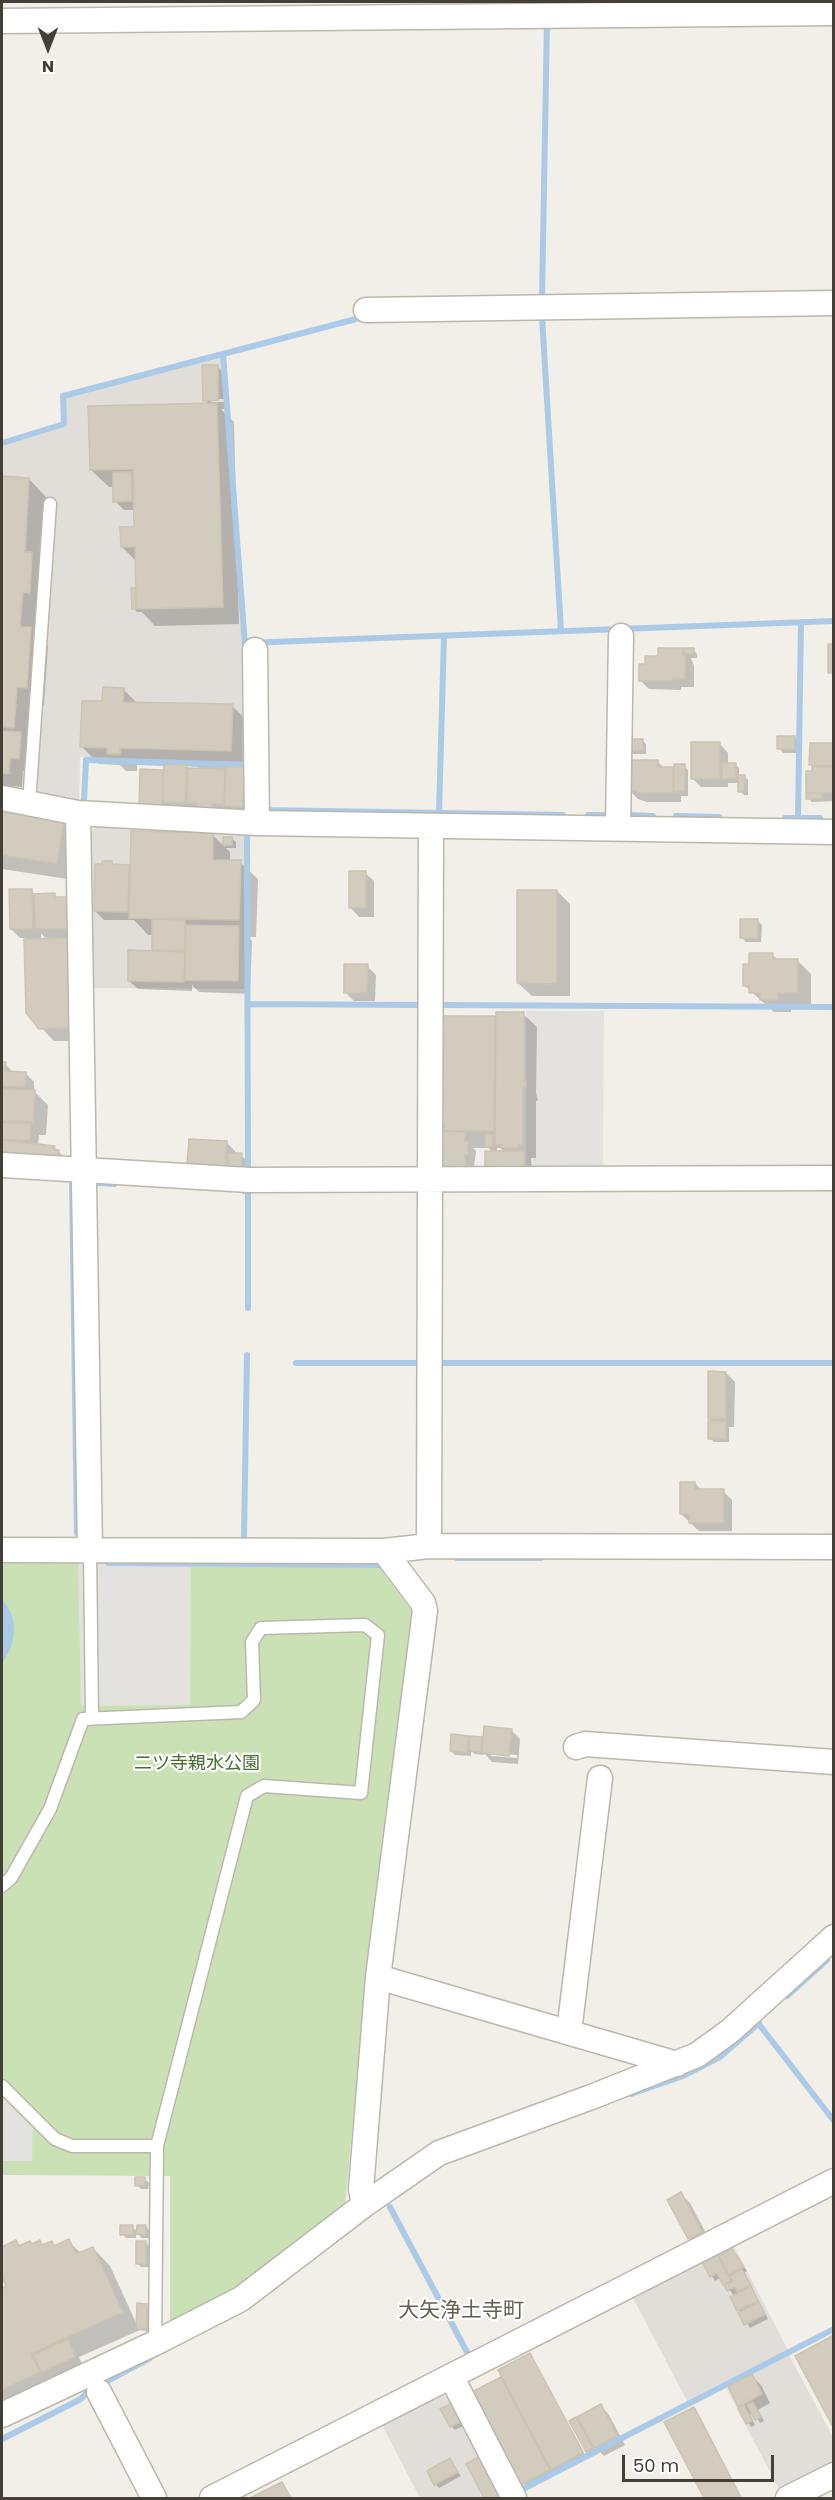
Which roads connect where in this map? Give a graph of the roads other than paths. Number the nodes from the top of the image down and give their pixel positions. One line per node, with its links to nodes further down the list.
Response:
1 (700, 7): 2 (street); 3 (street)
2 (834, 13)
3 (2, 21)
4 (834, 303): 5 (street)
5 (366, 310)
6 (50, 504): 10 (lane)
7 (621, 636): 14 (street)
8 (255, 650): 12 (street)
9 (2, 798): 10 (street)
10 (29, 803): 11 (street)
11 (78, 813): 12 (street); 17 (street)
12 (257, 823): 13 (street)
13 (431, 826): 14 (street); 19 (street)
14 (618, 828): 15 (street)
15 (834, 832)
16 (2, 1165): 17 (street)
17 (84, 1170): 19 (street); 23 (street)
18 (834, 1178): 19 (street)
19 (430, 1179): 20 (street)
20 (429, 1546): 21 (street); 24 (street)
21 (834, 1547)
22 (2, 1550): 23 (street)
23 (90, 1550): 24 (street); 25 (lane)
24 (384, 1551): 31 (street)
25 (92, 1719): 29 (lane); 35 (lane)
26 (576, 1748): 27 (street)
27 (834, 1762)
28 (600, 1778): 32 (street)
29 (2, 1886)
30 (834, 1937): 33 (street)
31 (378, 1977): 32 (street); 37 (street)
32 (569, 2032): 33 (street)
33 (676, 2064): 37 (street)
34 (2, 2086): 35 (lane)
35 (157, 2146): 38 (lane)
36 (834, 2181): 39 (street)
37 (364, 2205): 38 (street)
38 (155, 2343): 41 (street)
39 (451, 2376): 44 (street); 45 (street)
40 (99, 2392): 43 (street)
41 (2, 2415)
42 (834, 2475): 46 (street)
43 (154, 2499)
44 (212, 2499)
45 (514, 2499)
46 (788, 2499)

